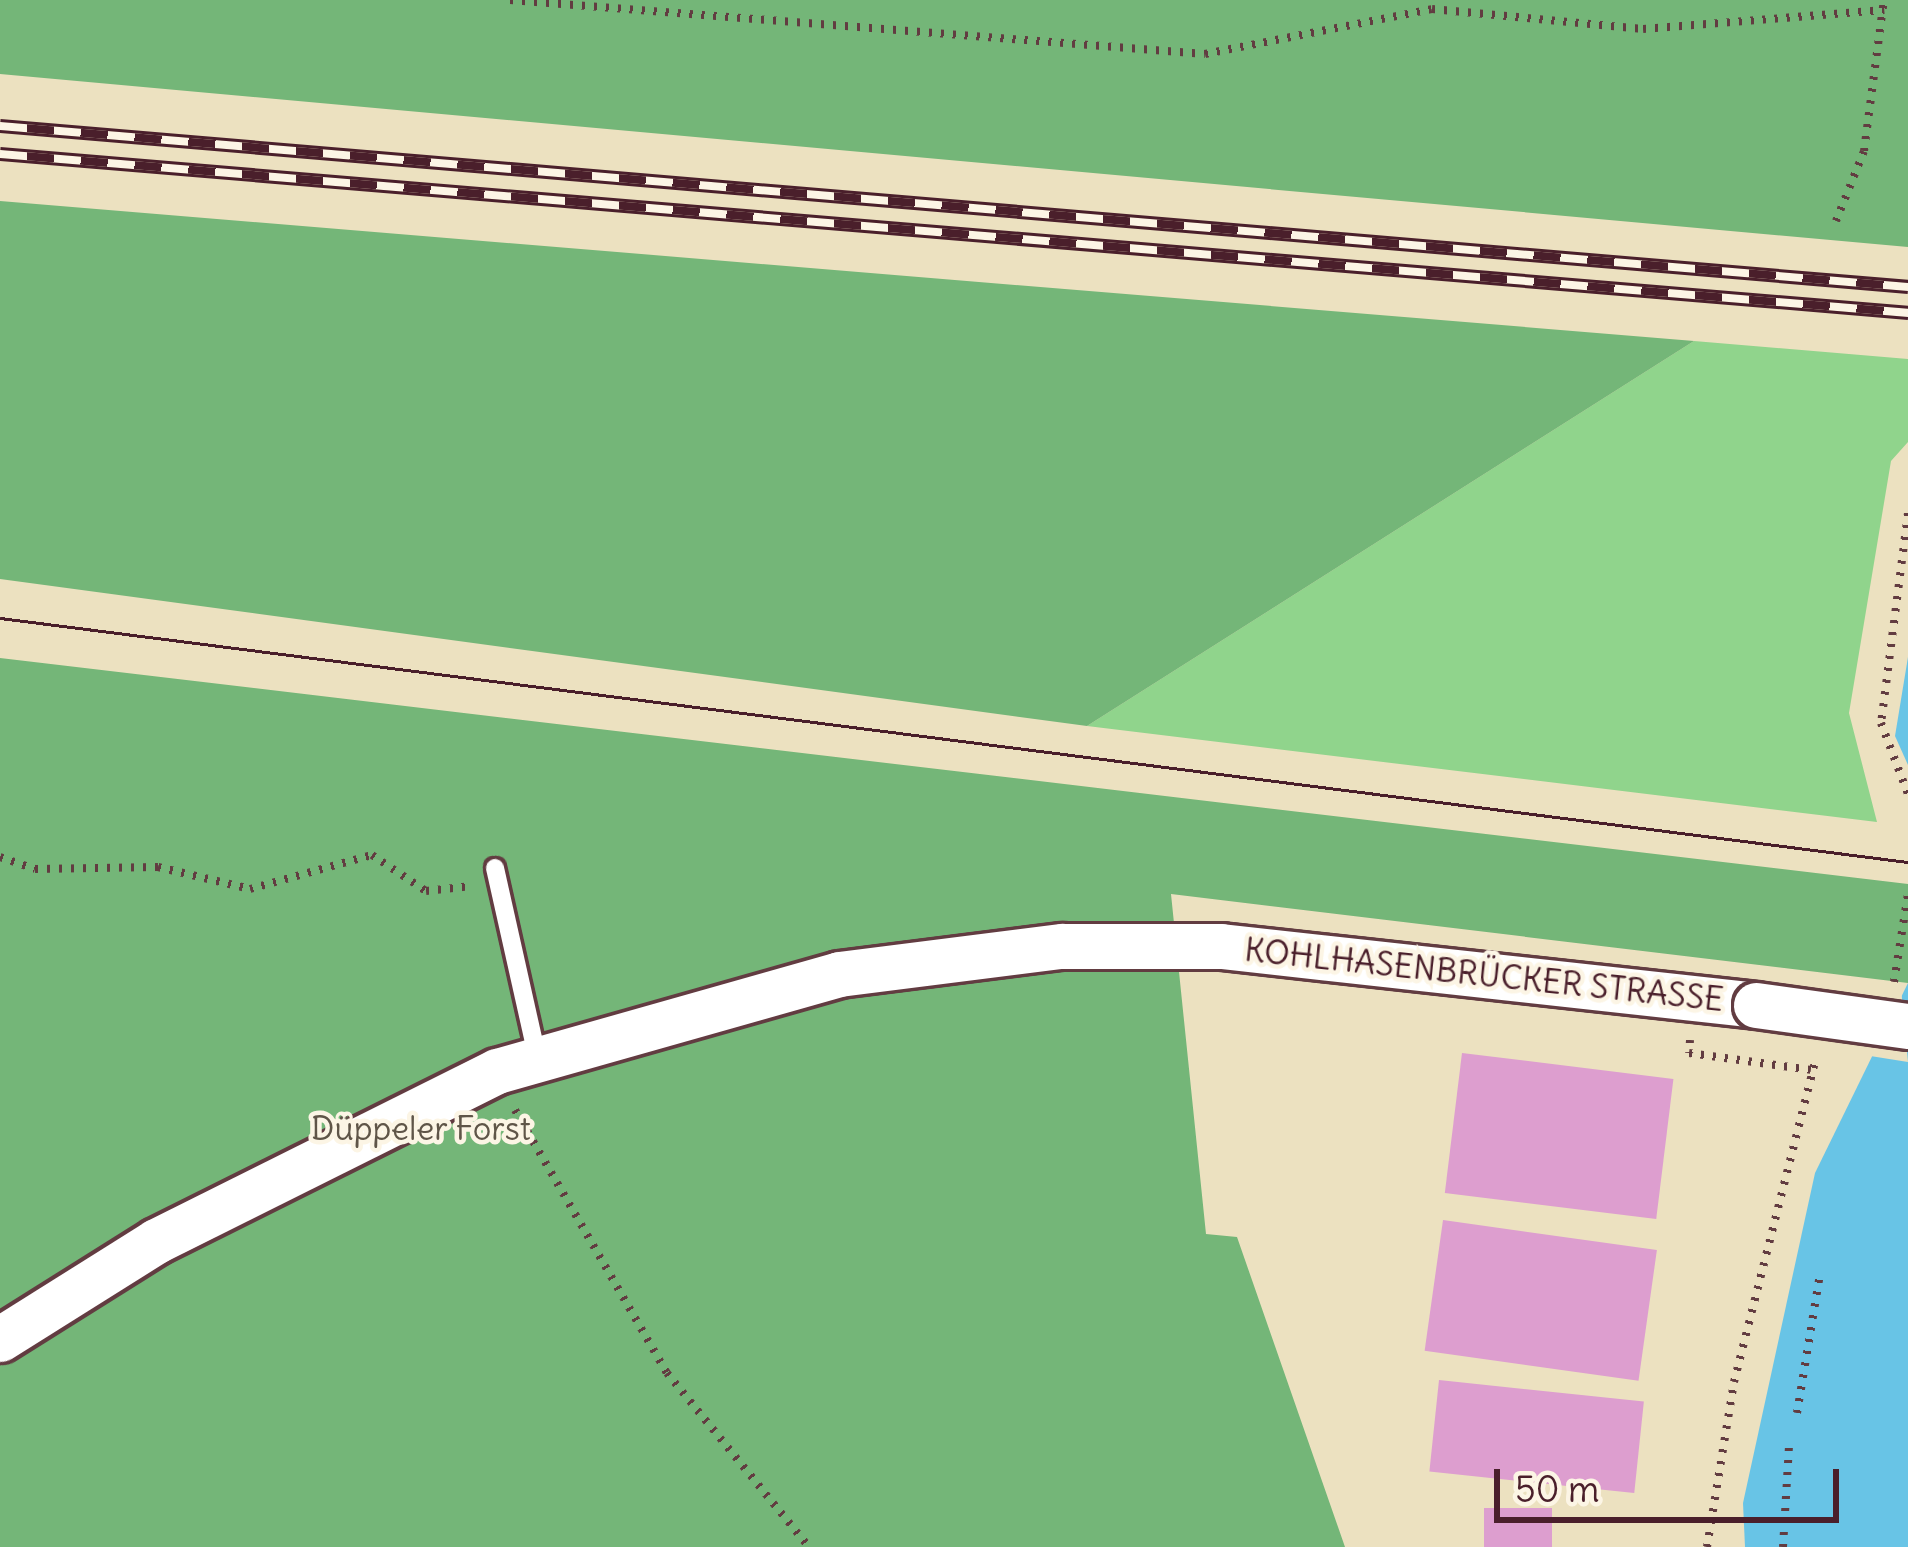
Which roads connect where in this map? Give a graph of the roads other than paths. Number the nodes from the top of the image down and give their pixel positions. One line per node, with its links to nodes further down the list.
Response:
1 (496, 876): 3 (lane)
2 (1908, 1026): 3 (street, KOHLHASENBRÜCKER STRASSE, bridge)
3 (517, 1063): 4 (street, KOHLHASENBRÜCKER STRASSE)
4 (0, 1339)

